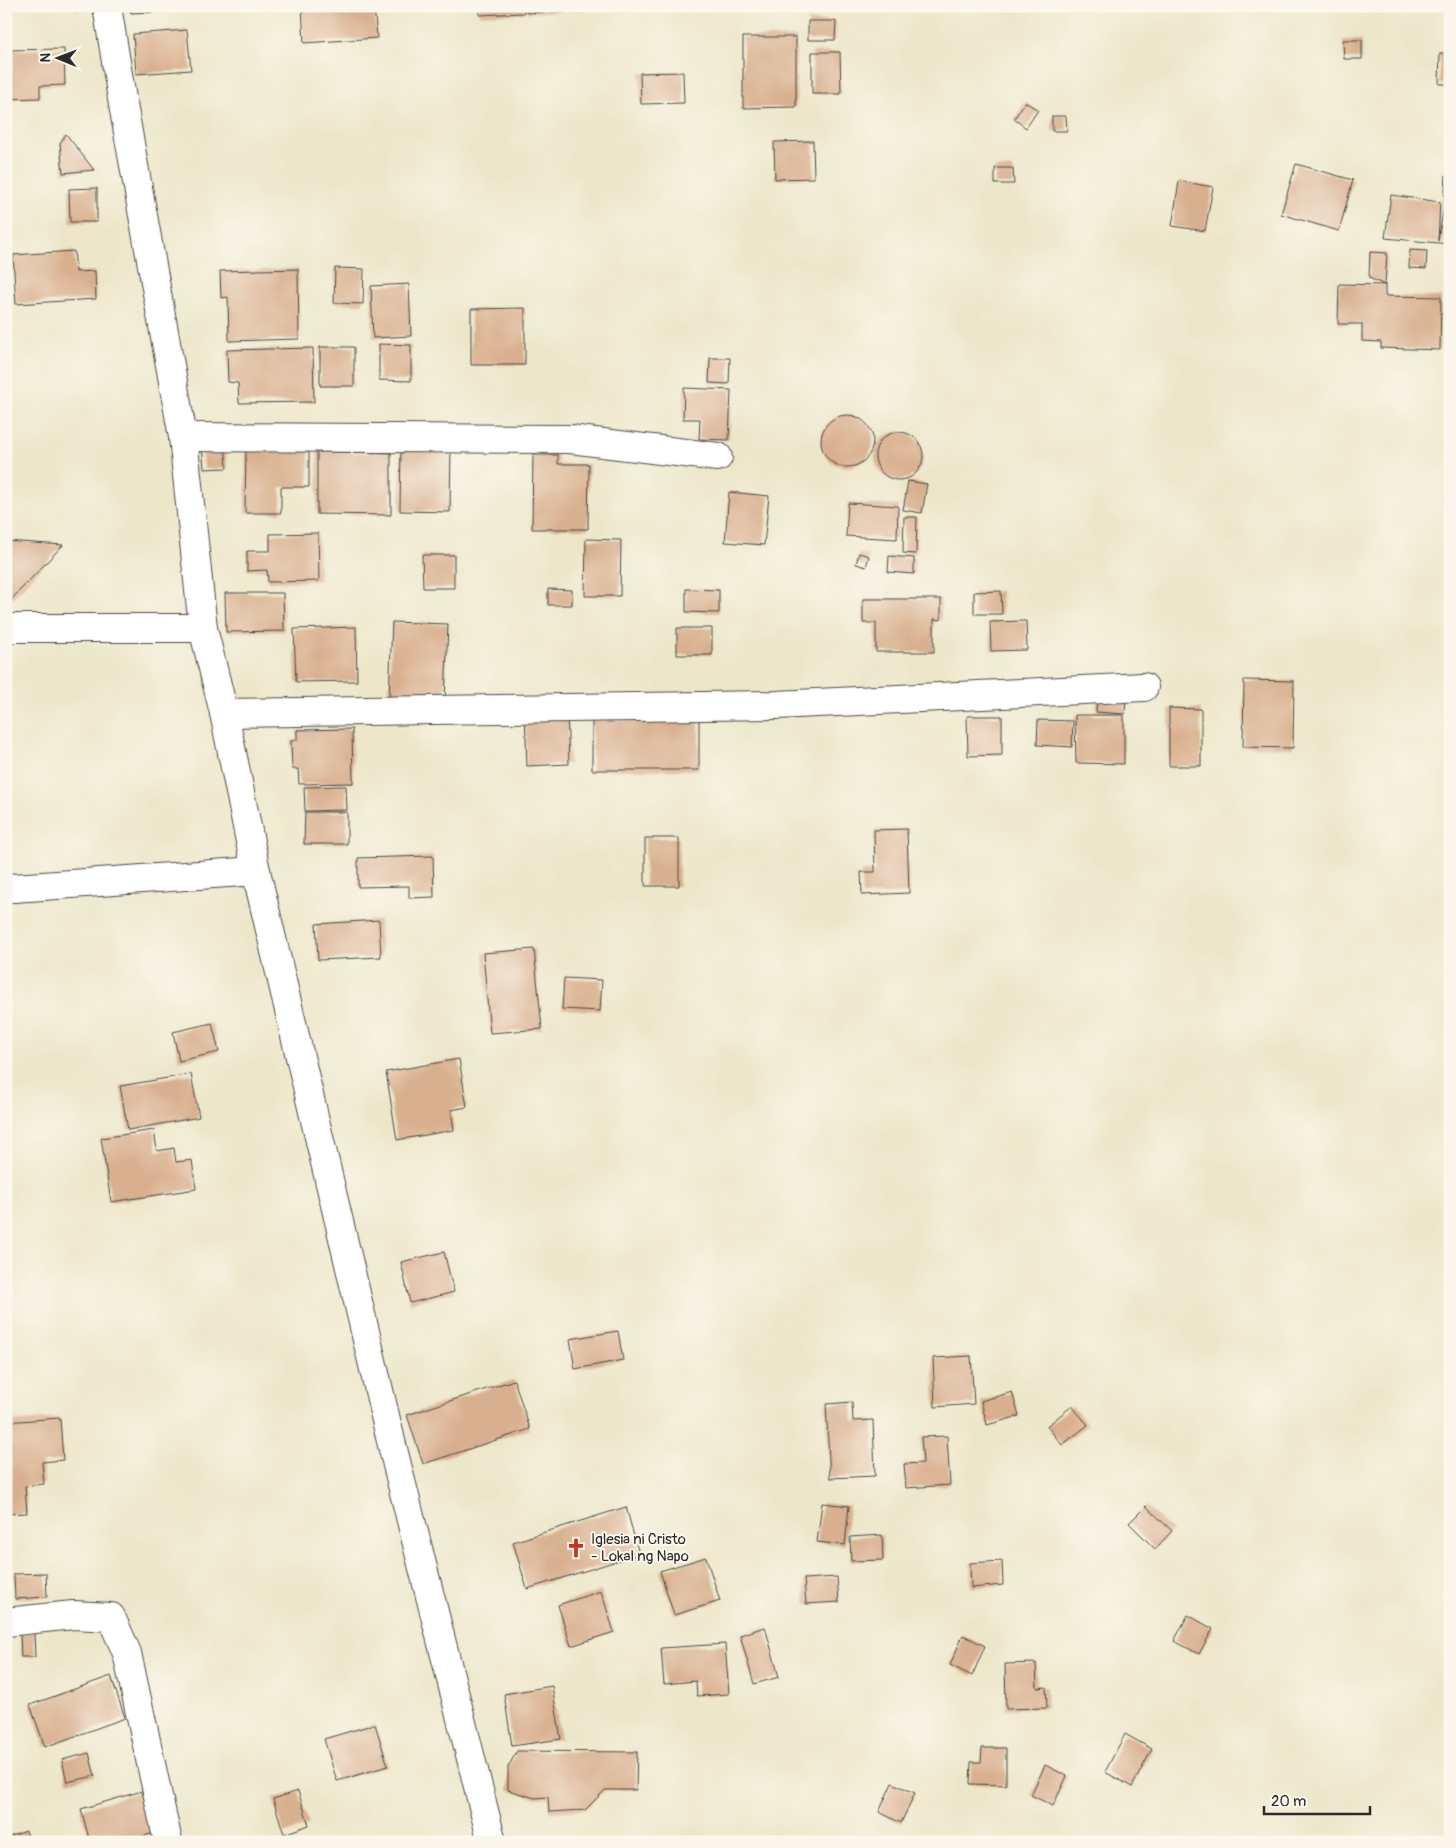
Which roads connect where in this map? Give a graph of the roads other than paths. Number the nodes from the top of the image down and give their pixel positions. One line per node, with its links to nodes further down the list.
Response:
1 (107, 6): 2 (street)
2 (183, 437): 3 (street); 5 (street)
3 (718, 456)
4 (6, 628): 5 (street)
5 (203, 628): 7 (street)
6 (1144, 688): 7 (street)
7 (224, 713): 8 (street)
8 (256, 871): 9 (street); 12 (street)
9 (6, 887)
10 (6, 1622): 11 (street)
11 (168, 1842)
12 (492, 1842)

